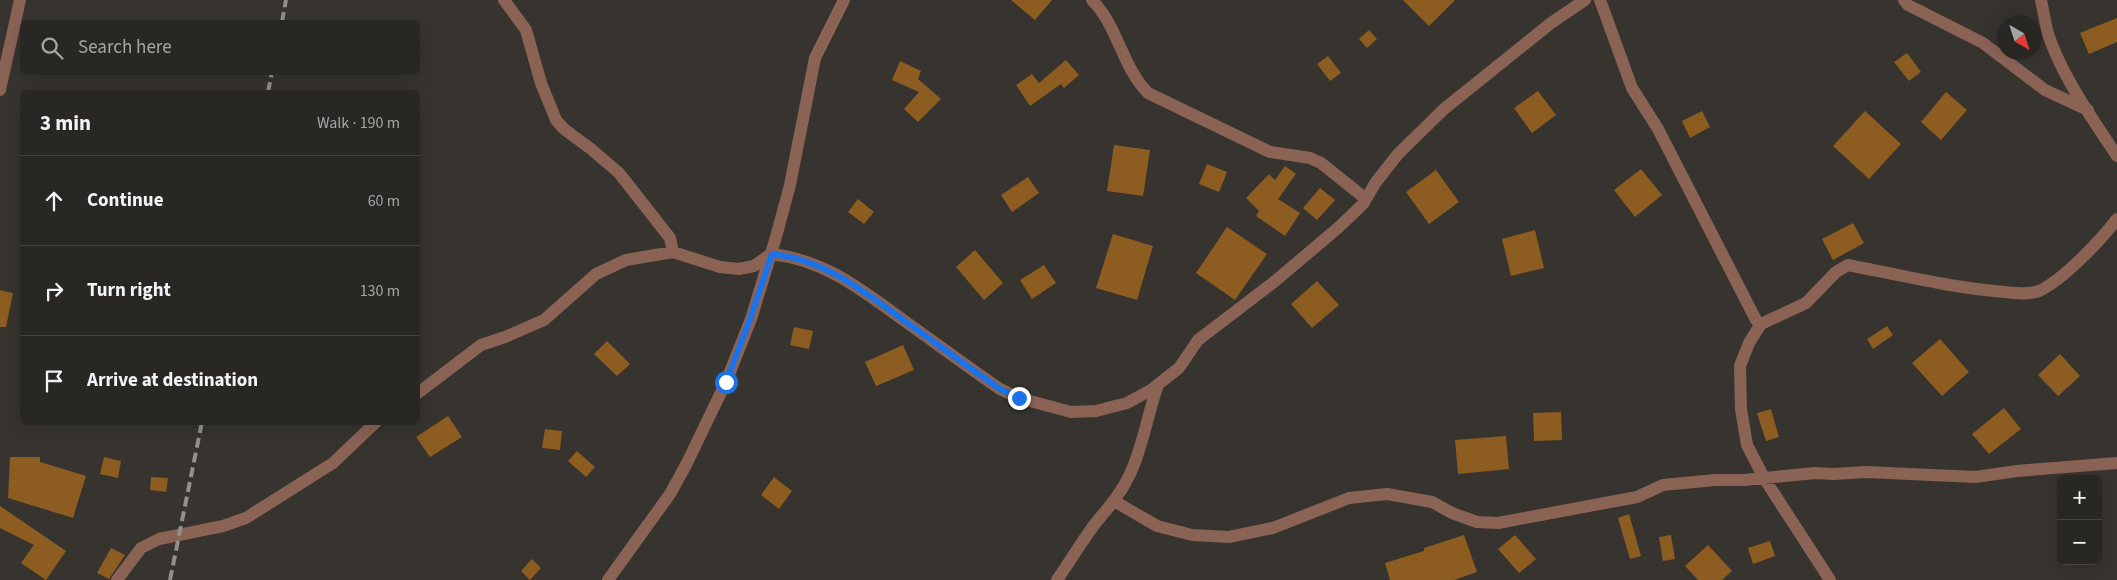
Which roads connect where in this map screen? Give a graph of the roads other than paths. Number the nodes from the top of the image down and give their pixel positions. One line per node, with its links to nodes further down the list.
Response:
1 (20, 0): 9 (street)
2 (504, 0): 14 (street)
3 (844, 0): 15 (street)
4 (1092, 0): 12 (street)
5 (1585, 0): 12 (street)
6 (1600, 0): 16 (street)
7 (1904, 0): 10 (street)
8 (2041, 0): 10 (street)
9 (0, 90)
10 (2088, 110): 11 (street)
11 (2117, 156)
12 (1366, 199): 17 (street)
13 (2117, 219): 16 (street)
14 (673, 252): 15 (street); 18 (street)
15 (772, 254): 17 (street); 24 (street)
16 (1761, 324): 21 (street)
17 (1158, 385): 22 (street)
18 (420, 391)
19 (373, 425): 23 (street)
20 (2117, 463): 21 (street)
21 (1764, 478): 22 (street); 26 (street)
22 (1114, 501): 25 (street)
23 (117, 580)
24 (608, 580)
25 (1057, 580)
26 (1830, 580)

